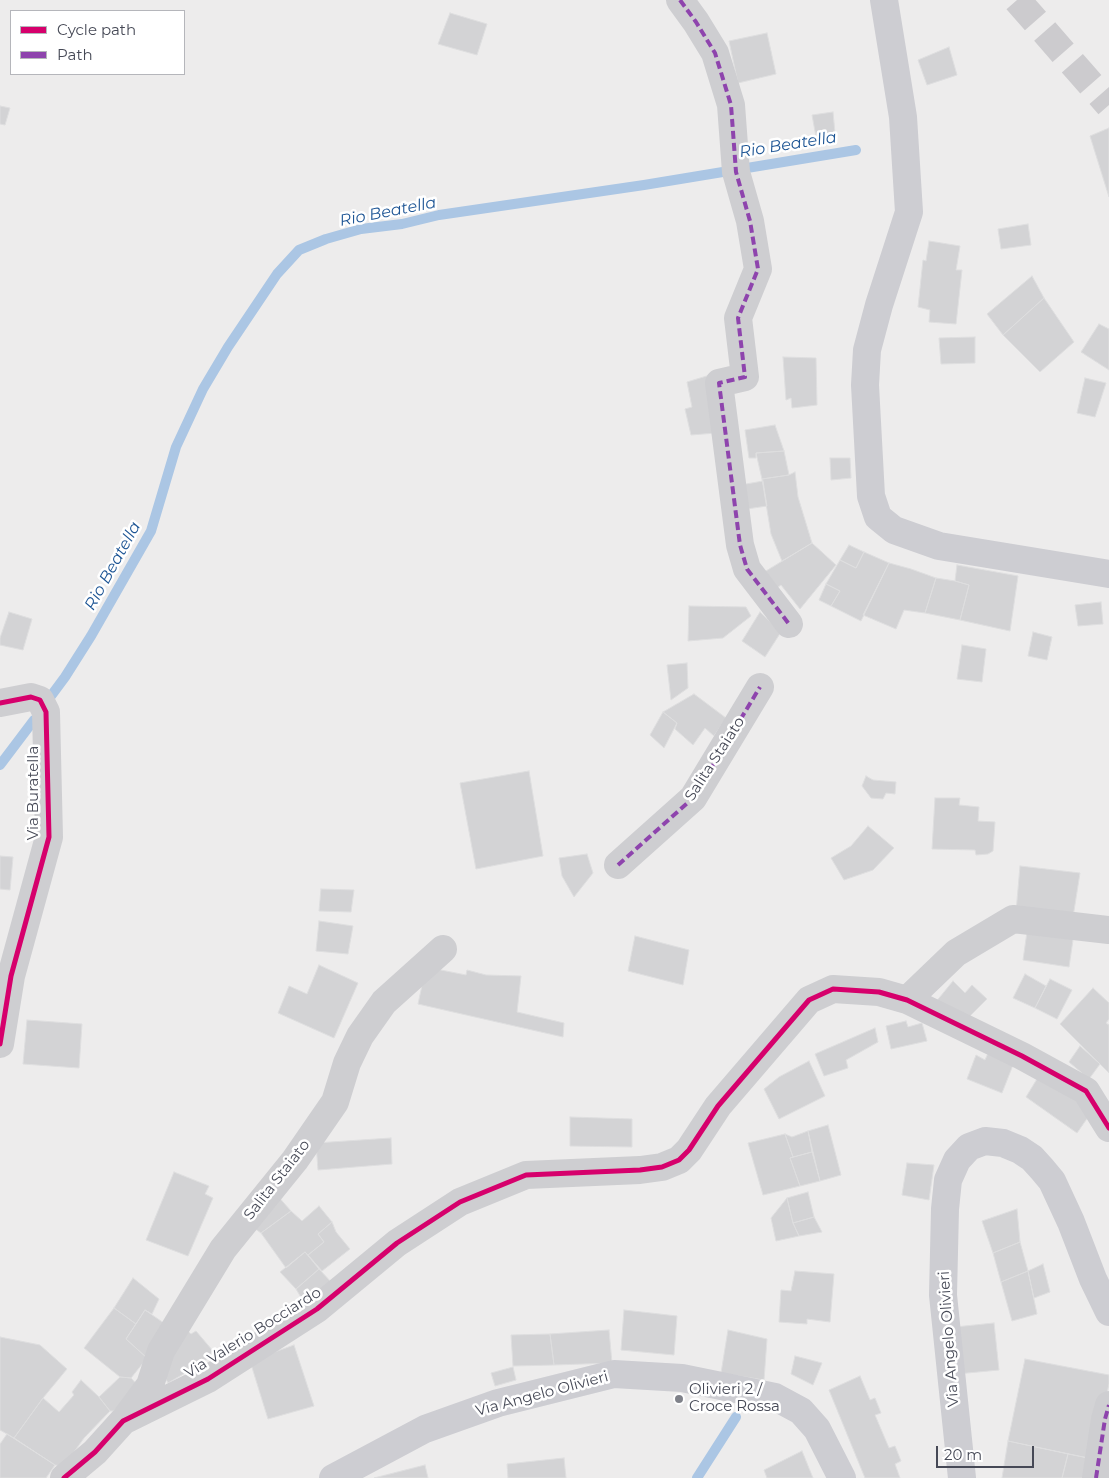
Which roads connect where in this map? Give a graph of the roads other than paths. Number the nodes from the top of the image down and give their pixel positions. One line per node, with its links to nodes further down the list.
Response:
1 (680, 0): 4 (street)
2 (884, 0): 3 (main road)
3 (1109, 574)
4 (789, 624)
5 (760, 687): 7 (street, Salita Staiato)
6 (0, 703): 11 (street, Via Buratella)
7 (618, 865)
8 (1109, 930): 10 (street)
9 (443, 949): 15 (street, Salita Staiato)
10 (907, 1000): 12 (street, Via Valerio Bocciardo); 15 (street, Via Valerio Bocciardo)
11 (0, 1044)
12 (1109, 1128)
13 (1109, 1312): 19 (main road, Via Angelo Olivieri)
14 (1109, 1405): 20 (street)
15 (123, 1421): 16 (street, Via Valerio Bocciardo)
16 (64, 1478)
17 (334, 1478): 18 (main road, Via Angelo Olivieri)
18 (842, 1478)
19 (962, 1478)
20 (1096, 1478)

